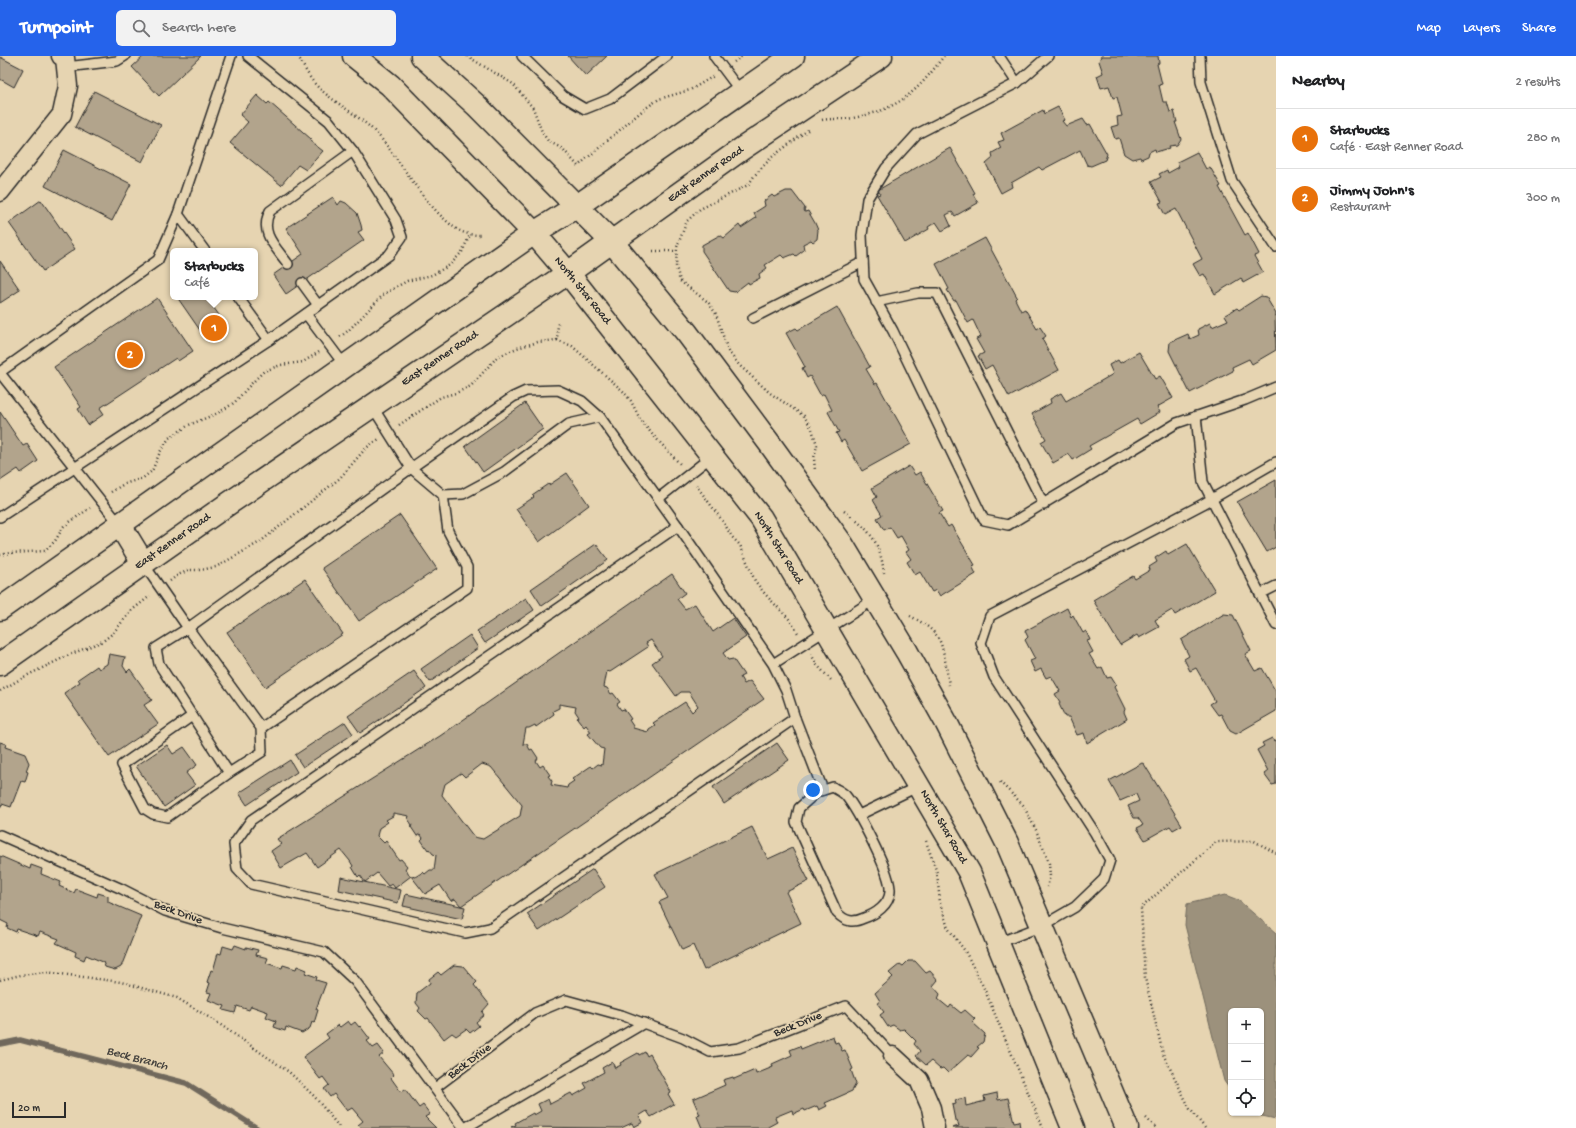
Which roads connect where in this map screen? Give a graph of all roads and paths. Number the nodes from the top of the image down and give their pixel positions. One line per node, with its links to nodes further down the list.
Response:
1 (125, 56): 16 (lane)
2 (232, 56): 24 (lane)
3 (248, 56): 21 (lane)
4 (298, 56): 26 (path)
5 (354, 56): 25 (main road, North Star Road)
6 (422, 56): 23 (main road)
7 (522, 56): 8 (lane)
8 (667, 56)
9 (714, 56): 18 (lane)
10 (793, 56): 18 (main road)
11 (881, 56): 28 (main road, East Renner Road)
12 (944, 56): 19 (path)
13 (1000, 56): 17 (lane)
14 (1048, 56): 17 (lane)
15 (1200, 56): 29 (lane)
16 (64, 62): 22 (street)
17 (1017, 83): 33 (lane)
18 (741, 92): 23 (main road)
19 (820, 121)
20 (810, 129): 32 (path)
21 (354, 151): 34 (lane); 39 (lane)
22 (0, 192)
23 (577, 206): 25 (main road); 28 (main road)
24 (178, 214): 30 (lane); 47 (lane)
25 (534, 233): 35 (main road, North Star Road); 46 (main road)
26 (470, 235): 27 (path); 45 (path)
27 (480, 235)
28 (612, 242): 35 (main road, East Renner Road); 74 (main road)
29 (1276, 247)
30 (202, 248)
31 (653, 251): 32 (path)
32 (677, 251): 57 (path)
33 (863, 262): 38 (lane); 41 (lane)
34 (288, 264)
35 (568, 273): 49 (main road, East Renner Road); 53 (main road, North Star Road)
36 (302, 283): 39 (lane)
37 (240, 300): 43 (lane)
38 (876, 302): 63 (lane); 63 (lane)
39 (318, 305): 40 (lane)
40 (306, 314): 43 (lane); 45 (lane)
41 (753, 318)
42 (558, 322): 44 (path)
43 (269, 340): 55 (lane)
44 (556, 340): 52 (path); 58 (path)
45 (329, 345): 46 (lane); 62 (path)
46 (345, 366): 66 (main road)
47 (0, 373): 55 (lane)
48 (1276, 387): 51 (lane)
49 (372, 406): 52 (lane); 69 (main road, East Renner Road)
50 (600, 416): 56 (lane); 59 (lane); 60 (lane)
51 (1196, 416): 61 (lane); 63 (lane)
52 (388, 432): 56 (lane); 72 (path)
53 (712, 456): 58 (lane); 79 (main road, North Star Road)
54 (1276, 462): 61 (lane)
55 (74, 468): 62 (lane); 65 (lane)
56 (411, 468): 59 (lane); 78 (lane)
57 (815, 472)
58 (688, 475): 60 (lane); 80 (path)
59 (443, 496): 88 (lane)
60 (659, 498): 67 (lane)
61 (1212, 499): 73 (lane); 97 (lane)
62 (100, 500): 66 (lane); 68 (path)
63 (1044, 505)
64 (839, 507): 70 (path)
65 (0, 517)
66 (120, 525): 69 (main road); 75 (main road)
67 (678, 526): 82 (lane); 87 (lane)
68 (0, 555)
69 (143, 563): 72 (lane); 81 (main road, East Renner Road)
70 (884, 578)
71 (1276, 586): 73 (lane)
72 (160, 588): 78 (lane); 85 (path)
73 (1260, 594): 77 (lane)
74 (875, 599): 79 (lane); 97 (main road)
75 (0, 609)
76 (906, 614): 84 (path)
77 (1276, 625)
78 (188, 628): 86 (lane); 88 (lane)
79 (827, 629): 80 (lane); 91 (main road, North Star Road)
80 (805, 643): 82 (lane); 83 (path)
81 (0, 664)
82 (773, 664): 87 (lane)
83 (832, 680)
84 (950, 689)
85 (0, 691)
86 (192, 716): 89 (lane); 89 (lane)
87 (795, 718): 92 (lane)
88 (261, 728): 89 (lane)
89 (229, 772)
90 (997, 778): 97 (path)
91 (919, 786): 93 (lane); 98 (main road, North Star Road)
92 (823, 790): 93 (lane); 93 (lane)
93 (859, 815)
94 (924, 834): 107 (path)
95 (0, 835): 102 (lane, Beck Drive)
96 (1276, 853): 111 (path)
97 (1049, 921): 98 (lane); 109 (main road)
98 (998, 943): 108 (main road, North Star Road)
99 (0, 980): 104 (path)
100 (644, 1023): 101 (lane, Beck Drive); 102 (lane, Beck Drive); 105 (lane)
101 (894, 1056): 106 (street, Beck Drive)
102 (435, 1088): 105 (lane)
103 (1144, 1113): 110 (path)
104 (340, 1128)
105 (465, 1128)
106 (935, 1128)
107 (1043, 1128)
108 (1073, 1128)
109 (1127, 1128)
110 (1156, 1128)
111 (1205, 1128)

